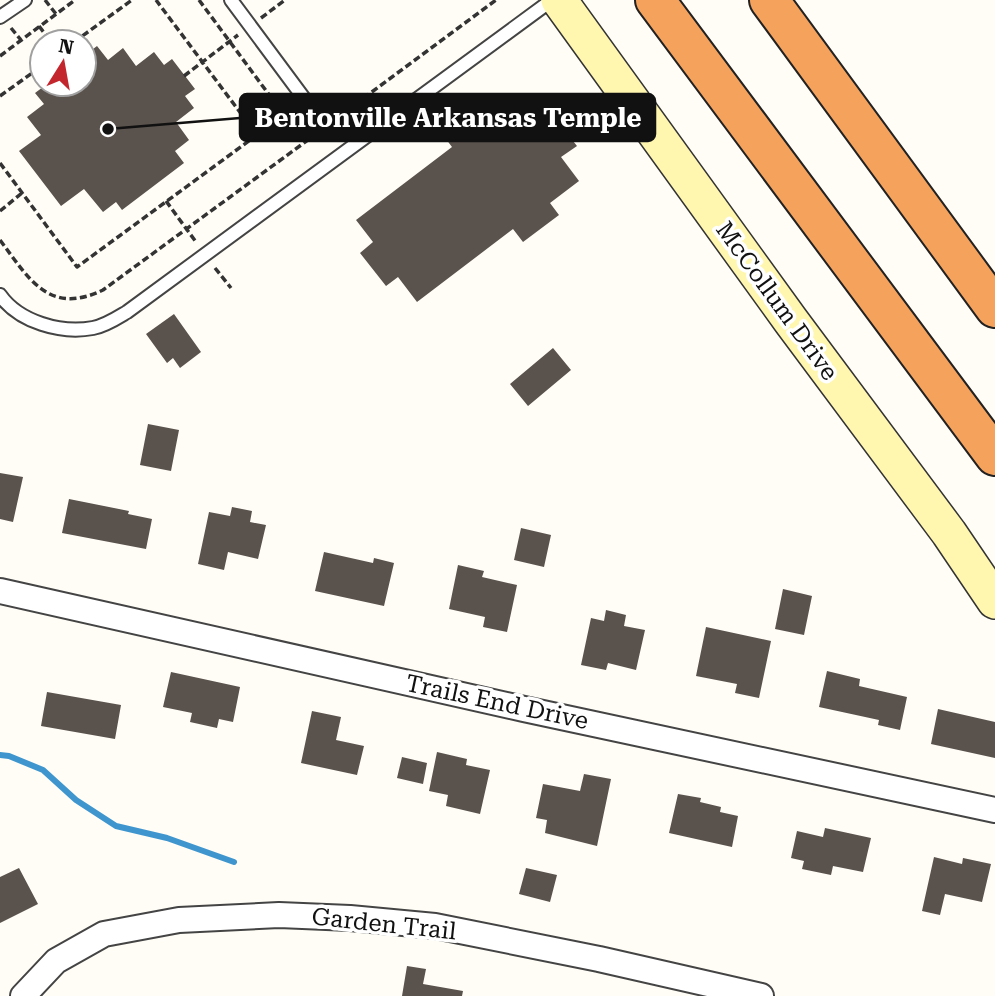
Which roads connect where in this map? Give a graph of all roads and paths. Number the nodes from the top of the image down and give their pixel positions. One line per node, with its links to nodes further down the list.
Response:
1 (25, 0): 15 (lane)
2 (45, 0): 14 (path)
3 (75, 0): 14 (path)
4 (132, 0): 18 (path)
5 (156, 0): 21 (path)
6 (199, 0): 19 (path)
7 (231, 0): 17 (lane)
8 (285, 0): 17 (path)
9 (496, 0): 25 (path)
10 (552, 0): 31 (lane)
11 (559, 0): 35 (street, McCollum Drive)
12 (655, 0): 33 (highway)
13 (769, 0): 32 (highway)
14 (56, 14): 16 (path)
15 (0, 17)
16 (39, 26): 20 (path)
17 (251, 26): 19 (path); 25 (lane)
18 (93, 28)
19 (230, 41): 21 (path); 26 (path)
20 (0, 56)
21 (202, 62): 23 (path); 28 (path)
22 (28, 76): 24 (path)
23 (184, 76)
24 (0, 96)
25 (326, 127): 26 (path)
26 (304, 142): 30 (path)
27 (0, 163): 28 (path)
28 (22, 193): 29 (path)
29 (0, 211)
30 (0, 240)
31 (0, 295)
32 (995, 308)
33 (995, 456)
34 (0, 591): 36 (street, Trails End Drive)
35 (995, 601)
36 (995, 810)
37 (23, 996): 38 (street, Garden Trail)
38 (761, 996)

